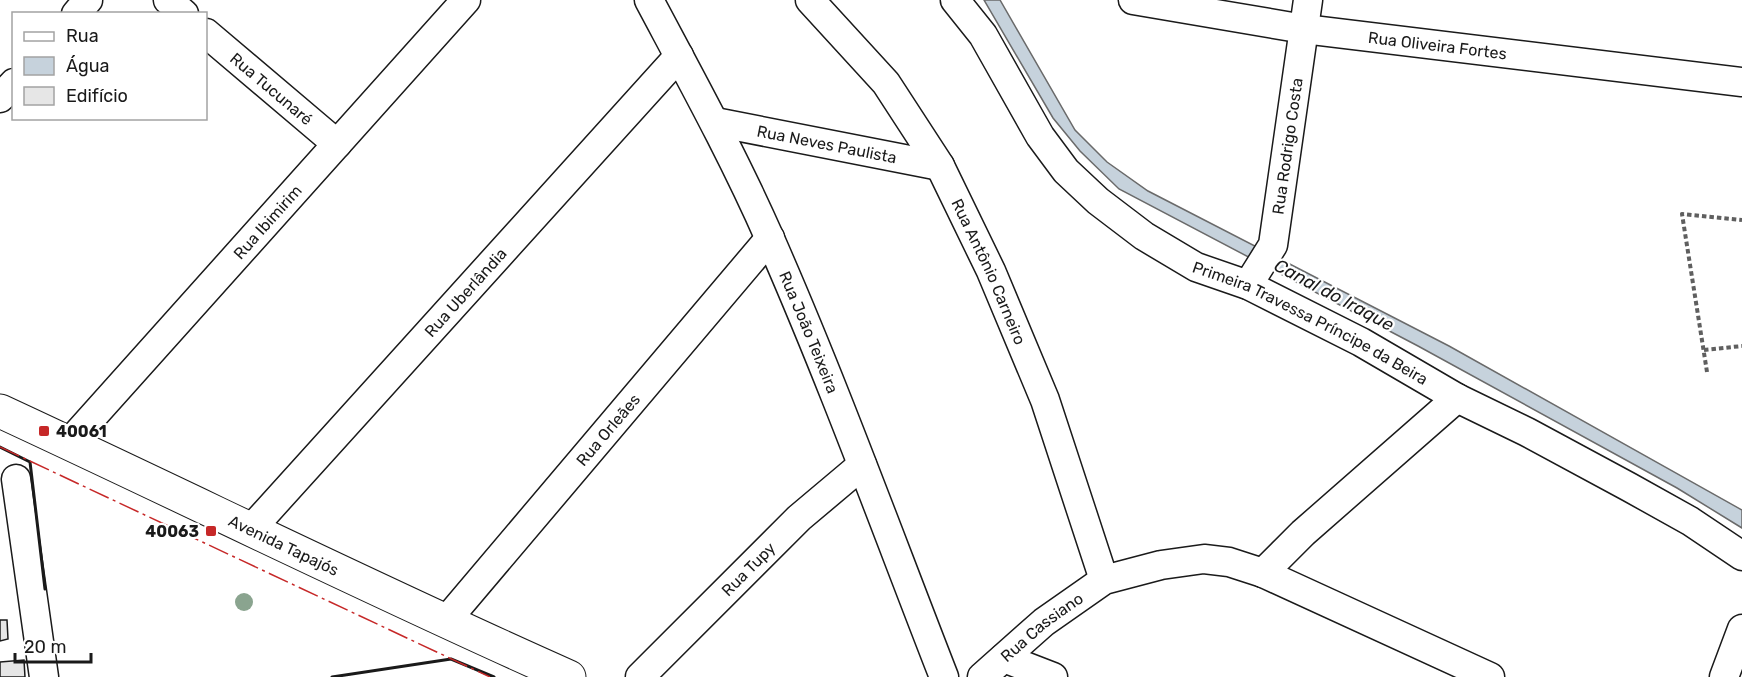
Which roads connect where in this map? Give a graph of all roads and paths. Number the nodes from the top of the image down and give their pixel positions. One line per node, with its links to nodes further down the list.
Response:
1 (88, 0): 9 (street)
2 (168, 0): 10 (street)
3 (466, 0): 18 (street, Rua Ibimirim)
4 (649, 0): 13 (street, Rua João Teixeira)
5 (810, 0): 19 (street, Rua Antônio Carneiro)
6 (955, 0): 22 (street, Primeira Travessa Príncipe da Beira)
7 (1133, 0): 11 (street, Rua Oliveira Fortes)
8 (1308, 0): 11 (street, Rua Rodrigo Costa)
9 (78, 12)
10 (182, 12)
11 (1304, 29): 14 (street, Rua Oliveira Fortes); 22 (street, Rua Rodrigo Costa)
12 (207, 34): 18 (street, Rua Tucunaré)
13 (679, 56): 17 (street, Rua João Teixeira); 31 (street, Rua Uberlândia)
14 (1742, 81)
15 (12, 85): 16 (street)
16 (0, 98)
17 (716, 122): 19 (street, Rua Neves Paulista); 21 (street, Rua João Teixeira)
18 (337, 144): 28 (street, Rua Ibimirim)
19 (940, 166): 34 (street, Rua Antônio Carneiro)
20 (1742, 220): 24 (path)
21 (770, 238): 29 (street, Rua João Teixeira); 35 (street, Rua Orleães)
22 (1252, 279): 26 (street, Primeira Travessa Príncipe da Beira)
23 (1742, 346): 24 (path)
24 (1704, 350): 25 (path)
25 (1707, 372)
26 (1457, 398): 32 (street, Primeira Travessa Príncipe da Beira); 33 (street)
27 (0, 411): 28 (main road, Avenida Tapajós)
28 (69, 443): 31 (main road, Avenida Tapajós)
29 (862, 465): 40 (street, Rua Tupy); 41 (street, Rua João Teixeira)
30 (16, 479): 38 (street)
31 (252, 528): 35 (main road, Avenida Tapajós)
32 (1742, 556)
33 (1263, 573): 34 (street); 44 (street)
34 (1104, 580): 37 (street, Rua Cassiano)
35 (445, 622): 39 (main road, Avenida Tapajós)
36 (1742, 628): 45 (street)
37 (1004, 658): 42 (street, Rua Cassiano); 43 (street)
38 (44, 677)
39 (569, 677)
40 (640, 677)
41 (944, 677)
42 (982, 677)
43 (1053, 677)
44 (1490, 677)
45 (1724, 677)

